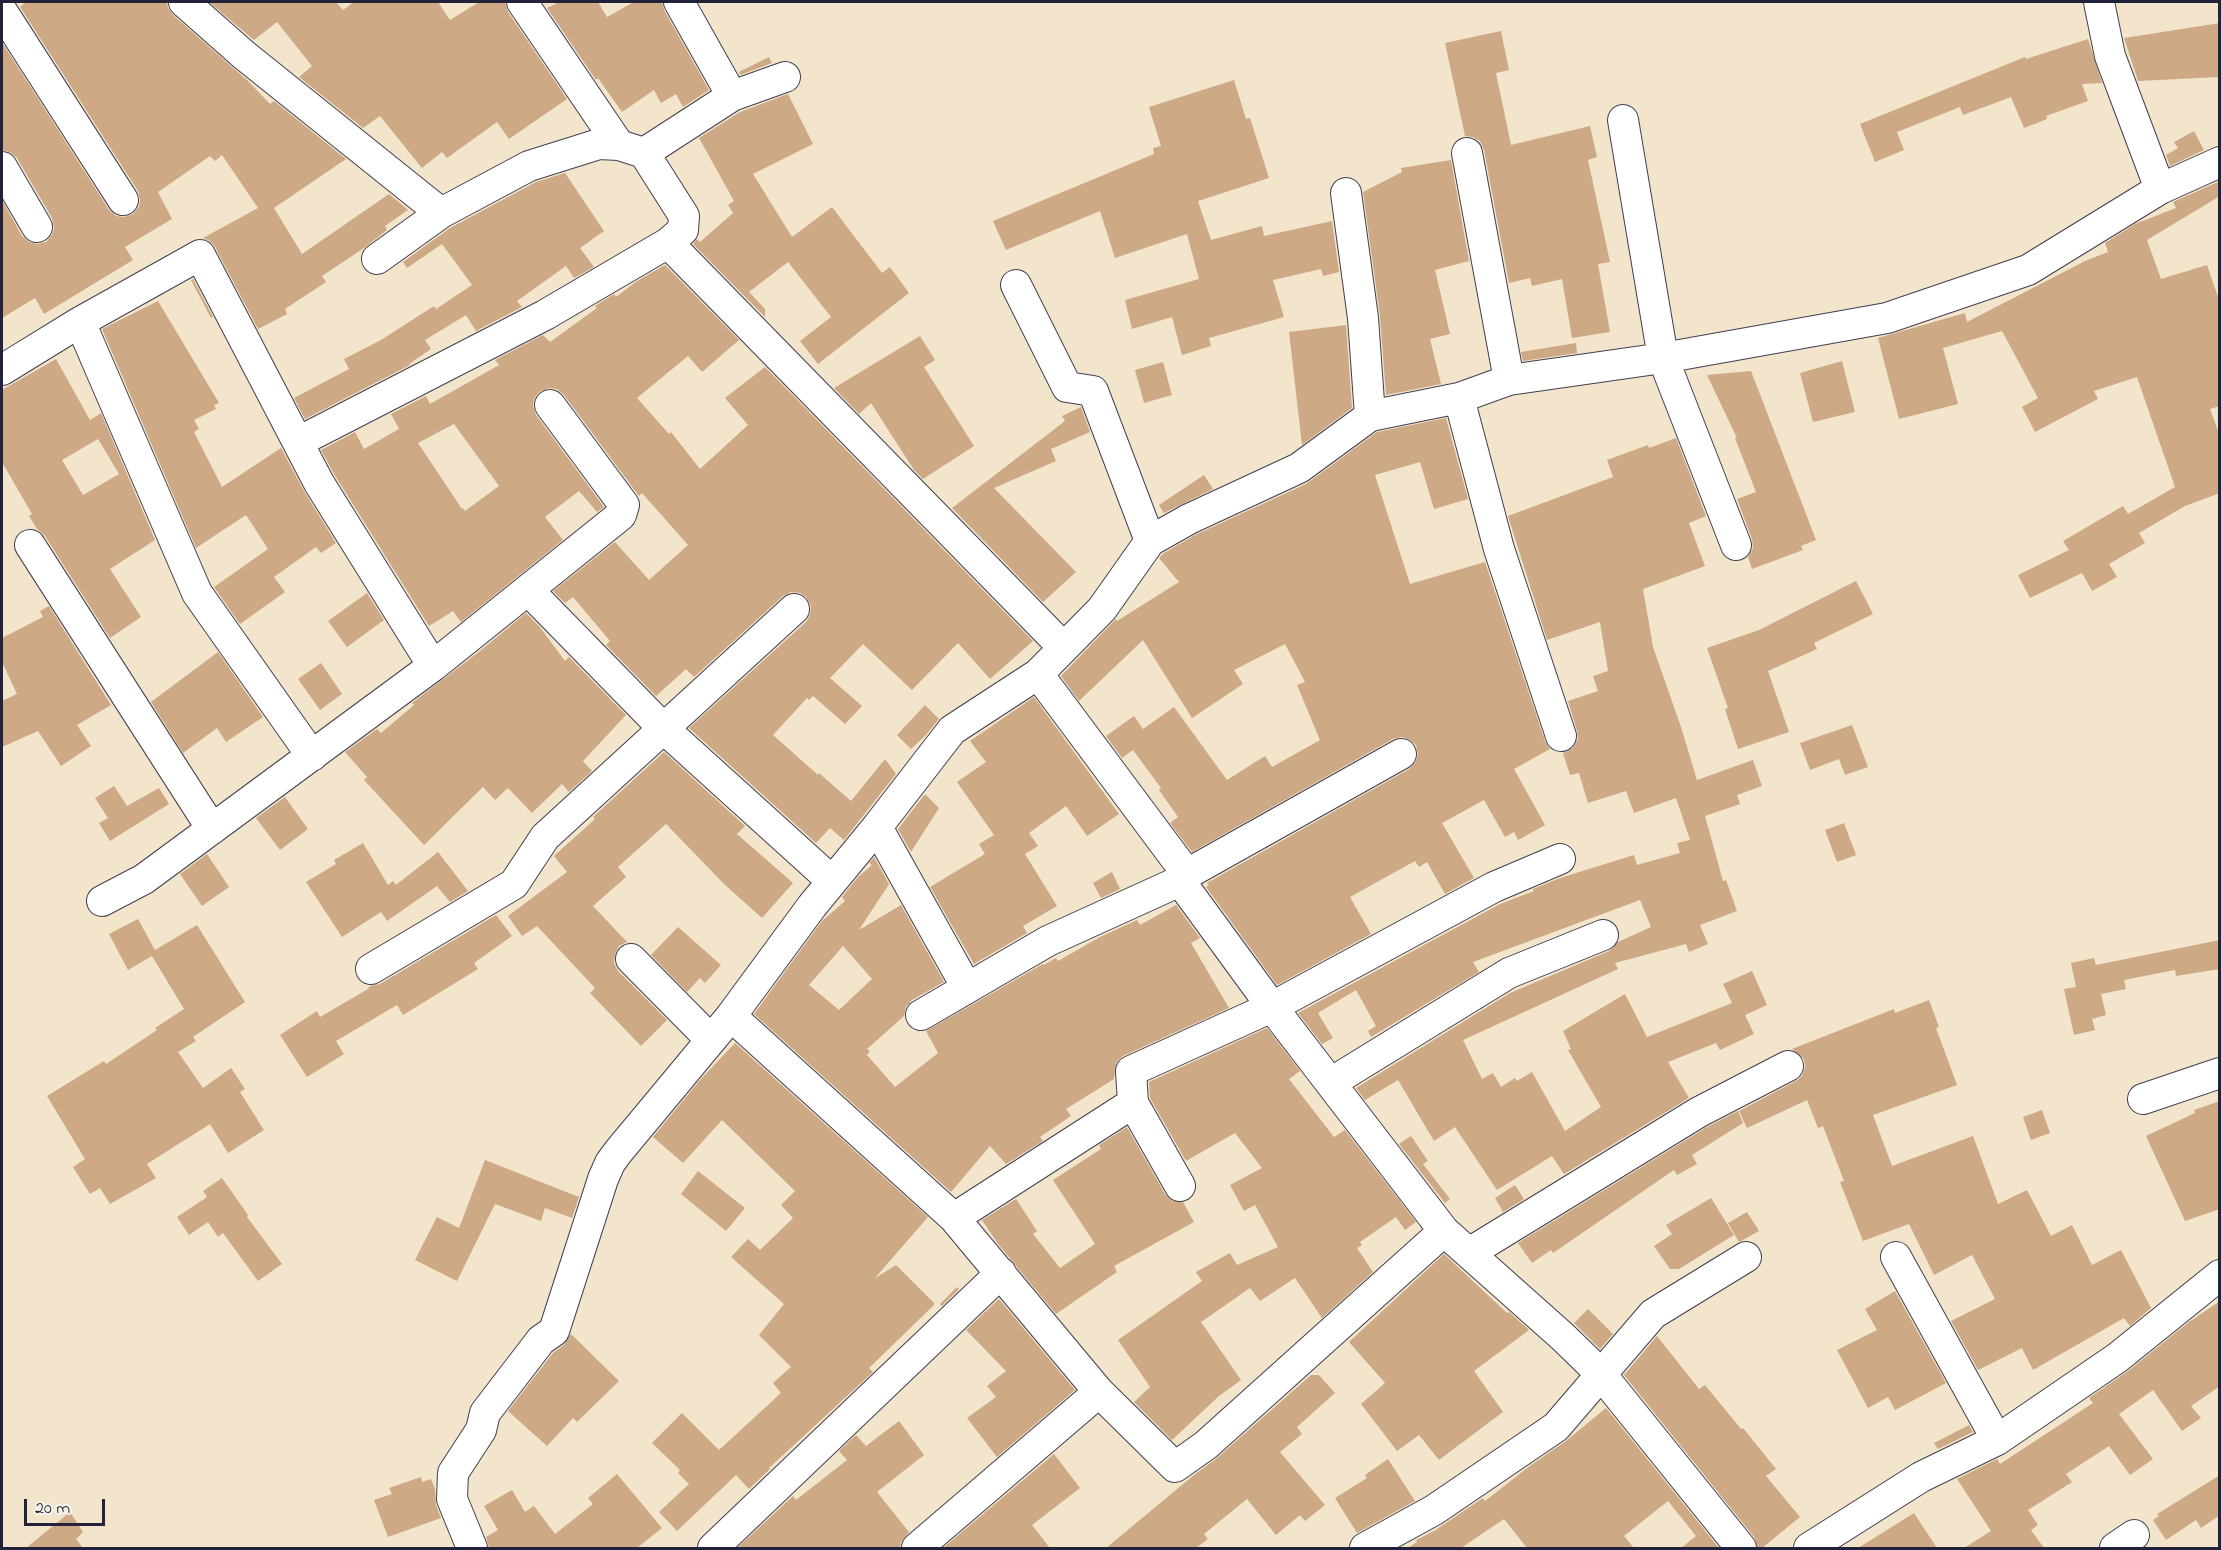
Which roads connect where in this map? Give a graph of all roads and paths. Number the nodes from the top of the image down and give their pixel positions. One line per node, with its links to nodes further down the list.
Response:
1 (184, 2): 16 (street)
2 (522, 2): 9 (street)
3 (679, 2): 7 (street)
4 (2099, 2): 13 (street)
5 (2, 11): 15 (street)
6 (784, 77): 7 (street)
7 (732, 96): 9 (street)
8 (1623, 120): 22 (street)
9 (632, 149): 16 (street); 18 (street)
10 (1467, 153): 24 (street)
11 (2220, 162): 13 (street)
12 (2, 167): 17 (street)
13 (2160, 189): 22 (street)
14 (1346, 193): 27 (street)
15 (123, 200)
16 (441, 213): 19 (street)
17 (37, 228)
18 (669, 243): 28 (street); 34 (street)
19 (377, 259)
20 (1016, 285): 29 (street)
21 (80, 322): 23 (street); 28 (street); 40 (street)
22 (1663, 358): 24 (street); 31 (street)
23 (2, 370)
24 (1509, 380): 25 (street)
25 (1459, 398): 27 (street); 38 (street)
26 (550, 405): 32 (street)
27 (1370, 416): 29 (street)
28 (298, 442): 35 (street)
29 (1150, 541): 34 (street)
30 (30, 545): 42 (street)
31 (1736, 545)
32 (528, 590): 35 (street); 37 (street)
33 (794, 609): 37 (street)
34 (1063, 647): 36 (street)
35 (433, 666): 40 (street)
36 (1038, 674): 41 (street); 44 (street)
37 (663, 728): 45 (street); 49 (street)
38 (1561, 736)
39 (1401, 754): 44 (street)
40 (312, 756): 42 (street)
41 (877, 827): 45 (street); 50 (street)
42 (212, 829): 46 (street)
43 (1560, 859): 51 (street)
44 (1184, 878): 50 (street); 51 (street)
45 (832, 881): 53 (street)
46 (102, 901)
47 (1603, 935): 57 (street)
48 (631, 959): 54 (street)
49 (371, 969)
50 (967, 988): 52 (street)
51 (1272, 1007): 57 (street); 59 (street)
52 (921, 1015)
53 (731, 1016): 54 (street); 61 (street)
54 (711, 1040): 71 (street)
55 (1788, 1066): 63 (street)
56 (2220, 1073): 58 (street)
57 (1332, 1082): 62 (street)
58 (2143, 1099)
59 (1133, 1102): 60 (street); 61 (street)
60 (1180, 1186)
61 (954, 1218): 66 (street)
62 (1444, 1231): 63 (street); 69 (street)
63 (1469, 1252): 68 (street)
64 (1746, 1257): 68 (street)
65 (1896, 1257): 70 (street)
66 (1001, 1273): 69 (street); 72 (street)
67 (2219, 1276): 70 (street)
68 (1600, 1373): 74 (street); 75 (street)
69 (1099, 1392): 73 (street)
70 (1996, 1440): 76 (street)
71 (472, 1548)
72 (713, 1548)
73 (917, 1548)
74 (1365, 1548)
75 (1741, 1548)
76 (1809, 1548)

